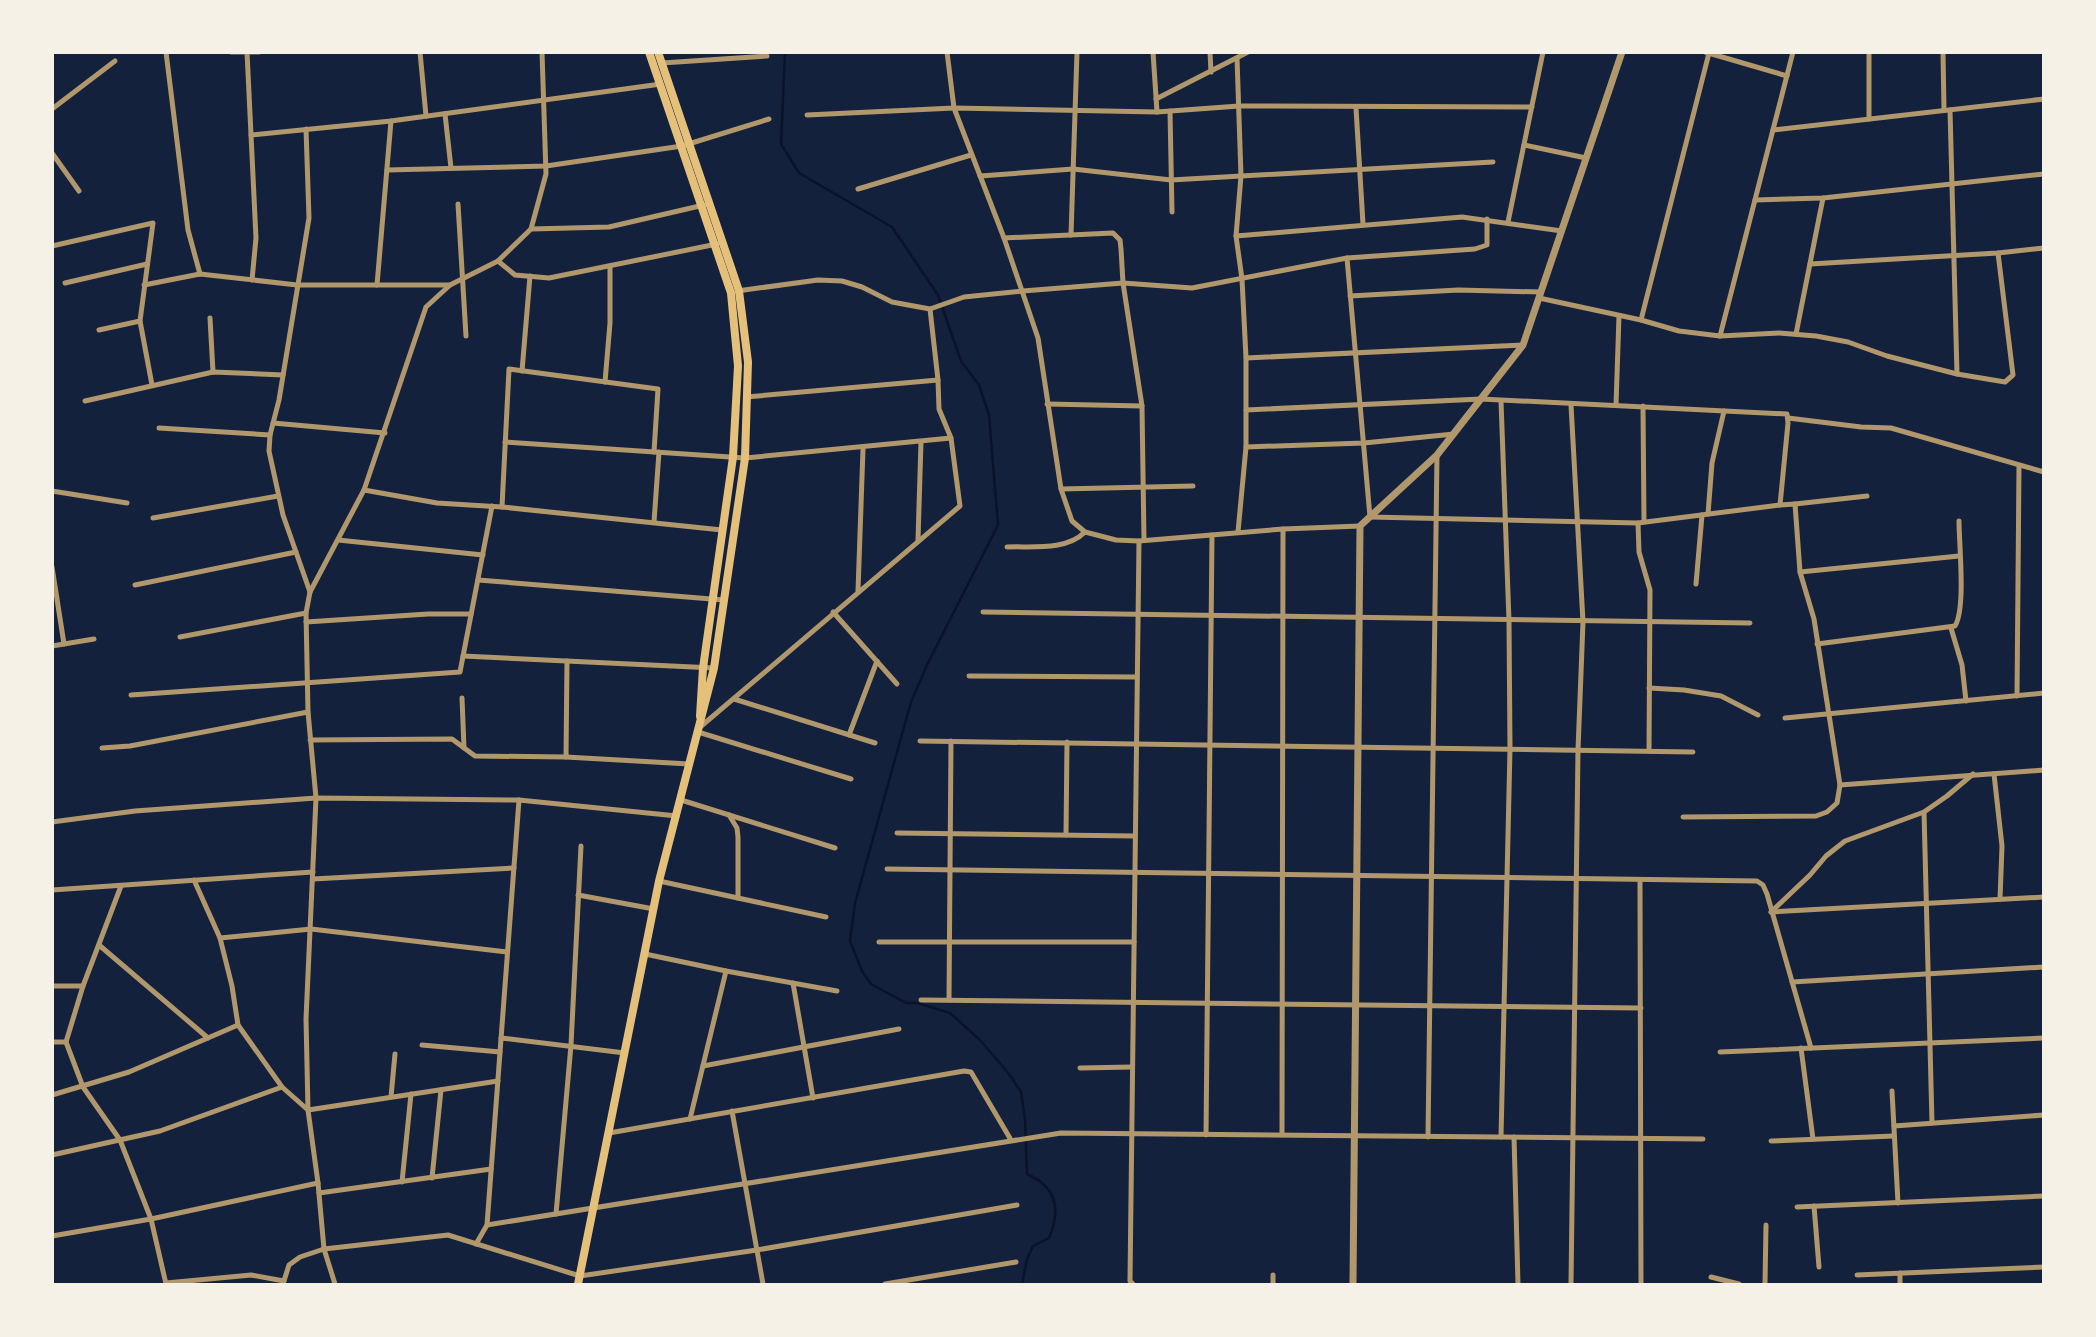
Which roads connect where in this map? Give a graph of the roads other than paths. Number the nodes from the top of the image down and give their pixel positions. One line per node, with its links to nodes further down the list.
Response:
1 (166, 52): 89 (street)
2 (231, 52): 18 (street)
3 (259, 52): 18 (street)
4 (420, 52): 41 (street)
5 (542, 52): 29 (street)
6 (649, 52): 26 (main road)
7 (658, 52): 23 (main road)
8 (947, 52): 32 (street)
9 (1077, 52): 37 (street)
10 (1153, 52): 27 (street)
11 (1210, 52): 24 (street)
12 (1248, 52): 21 (street)
13 (1544, 52): 31 (street)
14 (1622, 52): 52 (street)
15 (1793, 52): 25 (street)
16 (1869, 52): 43 (street)
17 (1943, 52): 35 (street)
18 (247, 53): 47 (street)
19 (1707, 53): 25 (street); 107 (street)
20 (767, 56): 23 (street)
21 (1237, 58): 24 (street); 30 (street)
22 (115, 61): 34 (street)
23 (662, 63): 48 (main road)
24 (1211, 72): 27 (street)
25 (1787, 76): 46 (street)
26 (661, 84): 29 (street); 48 (main road)
27 (1156, 99): 38 (street)
28 (2043, 99): 35 (street)
29 (544, 100): 39 (street); 54 (street)
30 (1238, 106): 33 (street); 36 (street); 61 (street)
31 (1532, 107): 33 (street); 49 (street)
32 (954, 108): 37 (street); 40 (street); 51 (street)
33 (1356, 108): 56 (street)
34 (52, 109)
35 (1947, 110): 43 (street); 63 (street)
36 (1170, 111): 38 (street); 62 (street)
37 (1075, 112): 38 (street); 57 (street)
38 (1157, 112)
39 (445, 114): 41 (street); 55 (street)
40 (807, 114)
41 (426, 116): 44 (street)
42 (769, 119): 48 (street)
43 (1869, 119): 46 (street)
44 (391, 121): 45 (street); 58 (street)
45 (306, 129): 47 (street); 97 (street)
46 (1773, 130): 67 (street)
47 (251, 135): 92 (street)
48 (686, 144): 54 (street); 69 (main road)
49 (1524, 145): 52 (street); 72 (street)
50 (52, 153): 65 (street)
51 (971, 155): 60 (street); 64 (street)
52 (1586, 158): 75 (street)
53 (1493, 162): 56 (street)
54 (546, 166): 55 (street); 74 (street)
55 (451, 168): 58 (street)
56 (1360, 168): 61 (street); 73 (street)
57 (1073, 169): 60 (street); 62 (street); 76 (street)
58 (387, 170): 98 (street)
59 (2043, 174): 63 (street)
60 (979, 176): 78 (street)
61 (1241, 176): 62 (street); 77 (street)
62 (1171, 180): 70 (street)
63 (1951, 184): 66 (street); 83 (street)
64 (858, 189)
65 (79, 191)
66 (1823, 198): 67 (street); 87 (street)
67 (1755, 200): 112 (street)
68 (458, 204): 91 (street)
69 (706, 205): 74 (street); 79 (main road)
70 (1172, 212)
71 (1486, 219): 72 (street); 73 (street); 84 (street)
72 (1508, 222): 75 (street)
73 (1363, 224): 77 (street)
74 (531, 229): 85 (street)
75 (1562, 231): 102 (street)
76 (1071, 234): 78 (street); 95 (street)
77 (1236, 236): 93 (street)
78 (1004, 238): 100 (street)
79 (719, 243): 88 (street); 101 (main road)
80 (52, 246): 86 (street)
81 (2043, 248): 82 (street)
82 (1998, 253): 83 (street); 118 (street)
83 (1953, 256): 87 (street); 118 (street)
84 (1347, 258): 93 (street); 103 (street)
85 (498, 261): 90 (street); 91 (street)
86 (147, 264): 94 (street); 96 (street)
87 (1810, 264): 110 (street)
88 (610, 266): 90 (street); 121 (street)
89 (200, 274): 92 (street); 96 (street)
90 (530, 276): 116 (street)
91 (463, 278): 99 (street); 111 (street)
92 (252, 279): 97 (street)
93 (1242, 279): 95 (street); 115 (street)
94 (65, 283)
95 (1124, 283): 100 (street); 130 (street)
96 (144, 285): 108 (street)
97 (297, 285): 98 (street); 119 (street)
98 (376, 285): 99 (street)
99 (450, 285): 139 (street)
100 (1023, 291): 104 (street); 129 (street)
101 (735, 292): 104 (street); 123 (main road); 124 (main road)
102 (1540, 295): 103 (street); 105 (street); 113 (street)
103 (1350, 296): 114 (street)
104 (930, 309): 120 (street)
105 (1619, 316): 107 (street); 132 (street)
106 (210, 318): 117 (street)
107 (1641, 320): 112 (street)
108 (139, 321): 109 (street); 122 (street)
109 (99, 330)
110 (1796, 334): 112 (street); 118 (street)
111 (466, 336)
112 (1720, 336)
113 (1523, 345): 114 (street); 125 (street)
114 (1355, 352): 115 (street); 128 (street)
115 (1246, 358): 134 (street)
116 (522, 371): 121 (street); 143 (street)
117 (213, 372): 119 (street); 122 (street)
118 (1956, 374)
119 (283, 375): 137 (street)
120 (938, 380): 123 (street); 142 (street)
121 (605, 382): 148 (street)
122 (152, 386): 126 (street)
123 (749, 397): 124 (street); 151 (main road)
124 (737, 398): 150 (main road)
125 (1481, 399): 127 (street); 128 (street); 140 (street)
126 (85, 401)
127 (1501, 401): 131 (street); 170 (street)
128 (1360, 403): 134 (street); 145 (street)
129 (1047, 404): 130 (street); 156 (street)
130 (1142, 405): 155 (street)
131 (1571, 405): 132 (street); 172 (street)
132 (1616, 405): 133 (street)
133 (1643, 406): 135 (street); 173 (street)
134 (1246, 410): 146 (street)
135 (1724, 411): 136 (street); 166 (street)
136 (1788, 418): 152 (street); 163 (street)
137 (273, 423): 139 (street); 141 (street)
138 (159, 428): 141 (street)
139 (385, 433): 157 (street)
140 (1454, 434): 145 (street); 149 (street)
141 (270, 435): 159 (street)
142 (951, 438): 144 (street); 182 (street)
143 (505, 442): 148 (street); 165 (street)
144 (921, 442): 147 (street); 182 (street)
145 (1364, 443): 146 (street); 167 (street)
146 (1245, 447): 179 (street)
147 (863, 449): 151 (street); 193 (street)
148 (657, 452): 150 (street); 174 (street)
149 (1437, 455): 167 (street); 169 (street)
150 (733, 457): 151 (street); 177 (main road)
151 (746, 458): 196 (main road)
152 (2019, 467): 153 (street); 229 (street)
153 (2043, 472)
154 (1193, 486): 155 (street)
155 (1143, 487): 156 (street); 183 (street)
156 (1061, 489): 178 (street)
157 (365, 490): 164 (street); 181 (street)
158 (52, 491): 161 (street)
159 (278, 496): 168 (street); 185 (street)
160 (1867, 496): 162 (street)
161 (127, 503)
162 (1795, 504): 163 (street); 189 (street)
163 (1780, 505): 166 (street)
164 (492, 506): 165 (street); 186 (street)
165 (502, 507): 174 (street)
166 (1705, 514): 173 (street); 191 (street)
167 (1370, 517): 169 (street); 175 (street)
168 (153, 518)
169 (1436, 519): 170 (street); 205 (street)
170 (1505, 521): 172 (street); 206 (street)
171 (1959, 521): 187 (street)
172 (1578, 522): 173 (street); 208 (street)
173 (1641, 522): 209 (street)
174 (654, 523): 177 (street)
175 (1360, 526): 176 (street); 204 (street)
176 (1283, 529): 179 (street); 203 (street)
177 (722, 530): 195 (main road)
178 (1086, 532): 183 (street); 184 (street)
179 (1238, 532): 180 (street)
180 (1212, 535): 183 (street); 202 (street)
181 (338, 540): 186 (street); 194 (street)
182 (918, 540): 193 (street)
183 (1141, 541): 201 (street)
184 (1007, 547)
185 (296, 552): 192 (street); 194 (street)
186 (482, 555): 190 (street)
187 (1959, 556): 189 (street); 211 (street)
188 (52, 567): 214 (street)
189 (1800, 572): 215 (street)
190 (478, 580): 195 (street); 200 (street)
191 (1696, 584)
192 (135, 585)
193 (858, 591): 197 (street)
194 (310, 592): 199 (street)
195 (712, 600): 196 (street); 220 (main road)
196 (724, 600): 221 (main road)
197 (833, 612): 219 (street); 231 (street)
198 (983, 612): 201 (street)
199 (306, 613): 207 (street); 212 (street)
200 (471, 614): 207 (street); 217 (street)
201 (1138, 615): 202 (street); 223 (street)
202 (1211, 616): 203 (street); 245 (street)
203 (1284, 616): 204 (street); 246 (street)
204 (1358, 617): 205 (street); 247 (street)
205 (1435, 619): 206 (street); 250 (street)
206 (1509, 621): 208 (street); 251 (street)
207 (306, 622): 224 (street)
208 (1583, 622): 209 (street); 252 (street)
209 (1650, 622): 210 (street); 226 (street)
210 (1750, 623)
211 (1951, 628): 215 (street); 232 (street)
212 (180, 637)
213 (94, 639): 214 (street)
214 (64, 644): 216 (street)
215 (1817, 644): 234 (street)
216 (52, 646)
217 (463, 656): 218 (street); 224 (street)
218 (567, 661): 220 (street); 255 (street)
219 (877, 661): 225 (street); 238 (street)
220 (703, 668): 221 (street); 237 (main road)
221 (714, 668): 237 (main road)
222 (970, 676): 223 (street)
223 (1137, 677): 244 (street)
224 (308, 682): 228 (street); 233 (street)
225 (897, 684)
226 (1649, 688): 235 (street); 253 (street)
227 (2043, 693): 229 (street)
228 (131, 695)
229 (2017, 696): 232 (street)
230 (462, 698): 249 (street)
231 (734, 699): 237 (street); 238 (street)
232 (1966, 701): 234 (street)
233 (308, 712): 239 (street); 248 (street)
234 (1828, 714): 236 (street); 261 (street)
235 (1758, 715)
236 (1785, 718)
237 (699, 730): 256 (main road); 260 (street)
238 (849, 735): 242 (street)
239 (310, 740): 249 (street); 262 (street)
240 (920, 741): 241 (street)
241 (951, 741): 243 (street); 271 (street)
242 (875, 743)
243 (1067, 743): 244 (street); 272 (street)
244 (1136, 744): 245 (street); 273 (street)
245 (1210, 745): 246 (street); 280 (street)
246 (1282, 746): 247 (street); 282 (street)
247 (1359, 747): 250 (street); 283 (street)
248 (102, 748)
249 (464, 748): 255 (street)
250 (1433, 748): 251 (street); 284 (street)
251 (1510, 749): 252 (street); 285 (street)
252 (1578, 750): 253 (street); 286 (street)
253 (1649, 751): 254 (street)
254 (1693, 752)
255 (566, 757): 256 (street)
256 (690, 764): 264 (main road)
257 (2043, 770): 259 (street)
258 (1973, 774): 259 (street); 261 (street); 265 (street)
259 (1994, 774): 295 (street)
260 (851, 779)
261 (1839, 785): 268 (street)
262 (316, 798): 263 (street); 269 (street); 281 (street)
263 (519, 800): 267 (street); 276 (street)
264 (681, 800): 266 (street); 267 (main road)
265 (1924, 812): 296 (street); 298 (street)
266 (729, 815): 275 (street); 294 (street)
267 (677, 816): 289 (main road)
268 (1683, 817)
269 (52, 822)
270 (897, 833): 271 (street)
271 (950, 834): 272 (street); 278 (street)
272 (1066, 835): 273 (street)
273 (1135, 836): 279 (street)
274 (581, 846): 292 (street)
275 (835, 848)
276 (514, 868): 281 (street); 306 (street)
277 (887, 869): 278 (street)
278 (950, 870): 279 (street); 303 (street)
279 (1134, 873): 280 (street); 304 (street)
280 (1208, 874): 282 (street); 319 (street)
281 (313, 875): 287 (street); 300 (street)
282 (1281, 875): 283 (street); 320 (street)
283 (1358, 876): 284 (street); 321 (street)
284 (1431, 877): 285 (street); 322 (street)
285 (1507, 878): 286 (street); 323 (street)
286 (1576, 879): 288 (street); 324 (street)
287 (194, 880): 290 (street); 301 (street)
288 (1640, 880): 298 (street); 325 (street)
289 (659, 881): 294 (street); 297 (main road)
290 (121, 886): 291 (street); 305 (street)
291 (52, 890)
292 (578, 895): 297 (street); 335 (street)
293 (2043, 897): 295 (street)
294 (738, 898): 299 (street)
295 (2000, 899): 296 (street)
296 (1926, 903): 298 (street); 310 (street)
297 (654, 909): 307 (main road)
298 (1771, 912): 311 (street)
299 (826, 917)
300 (311, 929): 301 (street); 306 (street); 355 (street)
301 (220, 938): 326 (street)
302 (879, 942): 303 (street)
303 (950, 942): 304 (street); 317 (street)
304 (1133, 942): 318 (street)
305 (99, 945): 314 (street); 328 (street)
306 (507, 952): 329 (street)
307 (645, 954): 309 (street); 341 (main road)
308 (2043, 967): 310 (street)
309 (726, 971): 312 (street); 343 (street)
310 (1928, 974): 311 (street); 333 (street)
311 (1792, 982): 338 (street)
312 (793, 983): 315 (street); 336 (street)
313 (52, 986): 314 (street)
314 (83, 986): 332 (street)
315 (837, 991)
316 (921, 1000): 317 (street)
317 (949, 1000): 318 (street)
318 (1133, 1003): 319 (street); 344 (street)
319 (1207, 1004): 320 (street); 363 (street)
320 (1281, 1005): 321 (street); 364 (street)
321 (1356, 1006): 322 (street); 365 (street)
322 (1429, 1007): 323 (street); 367 (street)
323 (1504, 1007): 324 (street); 368 (street)
324 (1575, 1008): 325 (street); 370 (street)
325 (1641, 1009): 371 (street)
326 (238, 1025): 328 (street); 348 (street)
327 (899, 1029): 336 (street)
328 (208, 1038): 347 (street)
329 (501, 1038): 335 (street); 339 (street)
330 (2043, 1038): 333 (street)
331 (52, 1042): 332 (street)
332 (66, 1042): 347 (street)
333 (1930, 1043): 338 (street); 359 (street)
334 (422, 1045): 339 (street)
335 (570, 1045): 341 (street); 390 (street)
336 (804, 1048): 343 (street); 354 (street)
337 (1801, 1048): 338 (street); 340 (street); 373 (street)
338 (1811, 1048)
339 (500, 1052): 346 (street)
340 (1720, 1052)
341 (625, 1053): 361 (main road)
342 (395, 1054): 353 (street)
343 (703, 1066): 358 (street)
344 (1132, 1067): 345 (street); 362 (street)
345 (1080, 1068)
346 (498, 1081): 349 (street); 378 (street)
347 (83, 1087): 352 (street); 374 (street)
348 (282, 1087): 355 (street); 374 (street)
349 (441, 1090): 351 (street); 379 (street)
350 (1892, 1091): 360 (street)
351 (411, 1094): 353 (street); 380 (street)
352 (52, 1095)
353 (391, 1097): 355 (street)
354 (813, 1098): 356 (street); 375 (street)
355 (308, 1110): 381 (street)
356 (732, 1111): 358 (street); 382 (street)
357 (2043, 1115): 359 (street)
358 (690, 1119): 361 (street)
359 (1932, 1123): 360 (street)
360 (1894, 1126): 366 (street)
361 (609, 1133): 389 (main road)
362 (1132, 1134): 363 (street); 375 (street); 407 (street)
363 (1206, 1135): 364 (street)
364 (1282, 1135): 365 (street)
365 (1355, 1136): 367 (street); 414 (street)
366 (1894, 1136): 373 (street); 385 (street)
367 (1428, 1137): 368 (street)
368 (1500, 1137): 369 (street)
369 (1514, 1137): 370 (street); 415 (street)
370 (1573, 1138): 371 (street); 416 (street)
371 (1641, 1139): 372 (street); 417 (street)
372 (1703, 1139)
373 (1813, 1139): 376 (street)
374 (120, 1140): 377 (street); 391 (street)
375 (1011, 1140): 382 (street)
376 (1771, 1141)
377 (52, 1155)
378 (491, 1169): 379 (street); 392 (street)
379 (432, 1178): 380 (street)
380 (402, 1182): 383 (street)
381 (318, 1183): 383 (street); 391 (street)
382 (745, 1183): 389 (street); 397 (street)
383 (319, 1193): 396 (street)
384 (2043, 1196): 385 (street)
385 (1898, 1203): 387 (street)
386 (1017, 1205): 397 (street)
387 (1814, 1206): 388 (street); 399 (street)
388 (1797, 1207)
389 (594, 1208): 390 (street); 405 (main road)
390 (556, 1214): 392 (street)
391 (151, 1219): 394 (street); 408 (street)
392 (487, 1225): 395 (street)
393 (1766, 1225): 419 (street)
394 (52, 1236)
395 (475, 1244): 396 (street); 405 (street)
396 (324, 1250): 406 (street); 409 (street)
397 (757, 1250): 405 (street); 410 (street)
398 (1016, 1262): 411 (street)
399 (1819, 1267)
400 (2043, 1267): 401 (street)
401 (1900, 1273): 403 (street); 420 (street)
402 (1273, 1275): 413 (street)
403 (1857, 1275)
404 (1711, 1277): 418 (street)
405 (579, 1280)
406 (284, 1283): 408 (street)
407 (1131, 1283): 412 (street)
408 (166, 1284)
409 (335, 1284)
410 (763, 1284)
411 (885, 1284)
412 (1123, 1284)
413 (1273, 1284)
414 (1353, 1284)
415 (1518, 1284)
416 (1571, 1284)
417 (1641, 1284)
418 (1734, 1284)
419 (1765, 1284)
420 (1900, 1284)

